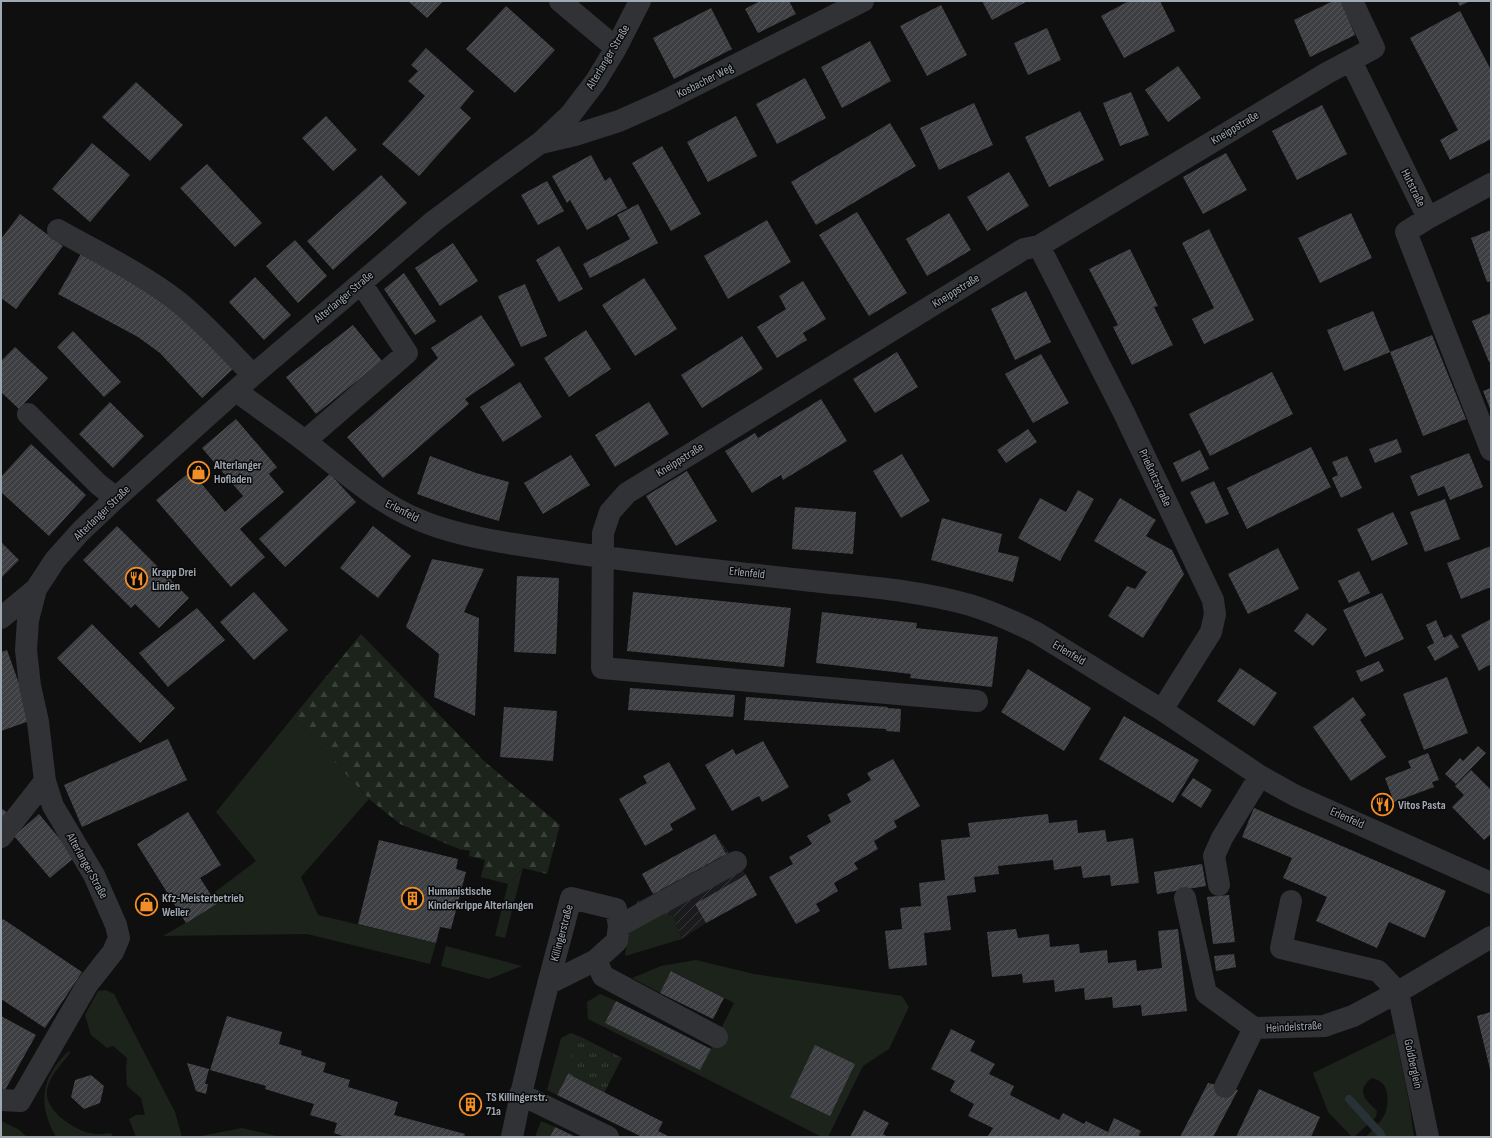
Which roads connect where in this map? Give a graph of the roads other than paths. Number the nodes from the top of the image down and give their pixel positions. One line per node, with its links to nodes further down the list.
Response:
1 (560, 1): 5 (street)
2 (640, 1): 5 (street, Alterlanger Straße)
3 (863, 1): 7 (street, Kosbacher Weg)
4 (1352, 1): 6 (street)
5 (616, 48): 7 (street, Alterlanger Straße)
6 (1351, 61): 9 (street, Hutstraße); 11 (street, Kneippstraße)
7 (540, 143): 12 (street, Alterlanger Straße)
8 (1491, 184): 9 (street)
9 (1428, 218): 17 (street, Hutstraße)
10 (58, 230): 13 (street)
11 (1039, 246): 19 (street, Kneippstraße); 23 (street, Prießnitzstraße)
12 (361, 283): 13 (street, Alterlanger Straße); 16 (street)
13 (253, 375): 14 (street, Alterlanger Straße)
14 (236, 391): 16 (street, Erlenfeld); 18 (street, Alterlanger Straße)
15 (28, 414): 18 (street)
16 (305, 441): 19 (street, Erlenfeld)
17 (1491, 450)
18 (116, 498): 20 (street, Alterlanger Straße)
19 (602, 557): 22 (street); 23 (street, Erlenfeld)
20 (36, 589): 21 (street, Alterlanger Straße); 25 (street, Alterlanger Straße)
21 (1, 618)
22 (977, 701)
23 (1162, 710): 24 (street, Erlenfeld)
24 (1260, 776): 28 (street, Erlenfeld); 29 (street)
25 (45, 781): 26 (street); 41 (street, Alterlanger Straße)
26 (1, 837)
27 (736, 862): 32 (street)
28 (1491, 883)
29 (1219, 885)
30 (1185, 898): 37 (street, Heindelstraße)
31 (1291, 901): 36 (street)
32 (619, 926): 34 (street, Killingerstraße); 35 (street, Killingerstraße)
33 (1491, 937): 36 (street, Heindelstraße)
34 (596, 960): 35 (street, Killingerstraße); 38 (street)
35 (548, 984): 40 (street, Killingerstraße)
36 (1398, 992): 37 (street, Heindelstraße); 44 (street, Goldberglein)
37 (1254, 1028): 39 (street)
38 (716, 1037)
39 (1225, 1087)
40 (520, 1094): 42 (street, Killingerstraße); 43 (street)
41 (1, 1100)
42 (512, 1137)
43 (608, 1137)
44 (1428, 1137)

